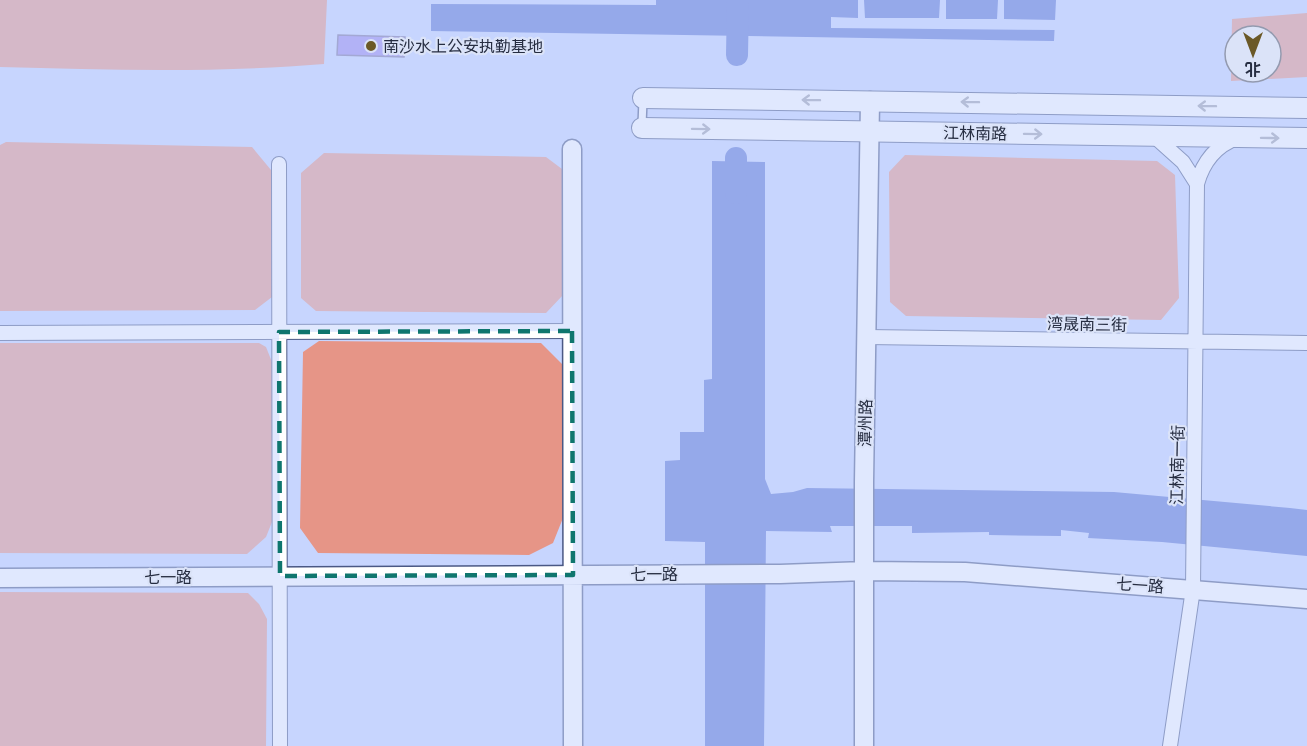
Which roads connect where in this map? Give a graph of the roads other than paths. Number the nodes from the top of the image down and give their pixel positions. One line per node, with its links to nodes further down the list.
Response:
1 (643, 98): 2 (main road, 江林南路, one-way to 1); 4 (lane)
2 (870, 101): 3 (main road, 江林南路, one-way to 2); 5 (street, 潭州路)
3 (1307, 108)
4 (642, 128): 5 (main road, 江林南路, one-way to 5)
5 (869, 132): 6 (main road, 江林南路, one-way to 6); 15 (street, 潭州路)
6 (1154, 136): 7 (main road, 江林南路); 11 (street)
7 (1240, 137): 8 (main road, 江林南路, one-way to 8); 11 (street)
8 (1307, 138)
9 (572, 148): 12 (street)
10 (279, 164): 13 (street)
11 (1197, 184): 16 (street, 江林南一街)
12 (572, 331): 13 (street); 19 (street)
13 (279, 332): 14 (street); 20 (street)
14 (0, 333)
15 (866, 337): 16 (street, 湾晟南三街); 18 (street, 潭州路)
16 (1195, 342): 17 (street, 湾晟南三街); 22 (street, 江林南一街)
17 (1307, 343)
18 (865, 571): 19 (street, 七一路); 22 (street, 七一路); 26 (street, 潭州路)
19 (573, 575): 20 (street, 七一路); 25 (street)
20 (280, 576): 21 (street, 七一路); 24 (street)
21 (0, 578)
22 (1193, 589): 23 (street, 七一路); 27 (street, 江林南一街)
23 (1307, 599)
24 (280, 746)
25 (573, 746)
26 (864, 746)
27 (1170, 746)

